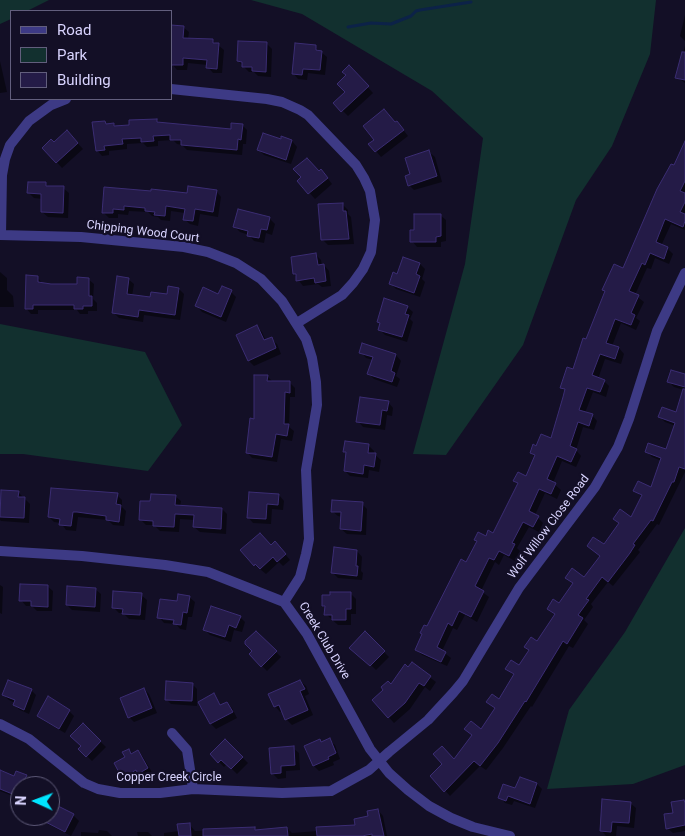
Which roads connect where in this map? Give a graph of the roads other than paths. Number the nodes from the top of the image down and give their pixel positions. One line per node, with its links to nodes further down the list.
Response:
1 (172, 90): 5 (street)
2 (64, 100): 3 (street)
3 (0, 235): 5 (street, Chipping Wood Court)
4 (685, 273): 10 (street, Wolf Willow Close Road)
5 (297, 323): 7 (street, Chipping Wood Court)
6 (0, 551): 7 (street, Creek Club Drive)
7 (284, 602): 10 (street, Creek Club Drive)
8 (0, 724): 11 (street, Copper Creek Circle)
9 (172, 733): 11 (street)
10 (379, 761): 11 (street, Copper Creek Circle); 12 (street, Creek Club Drive)
11 (193, 789)
12 (510, 836)

